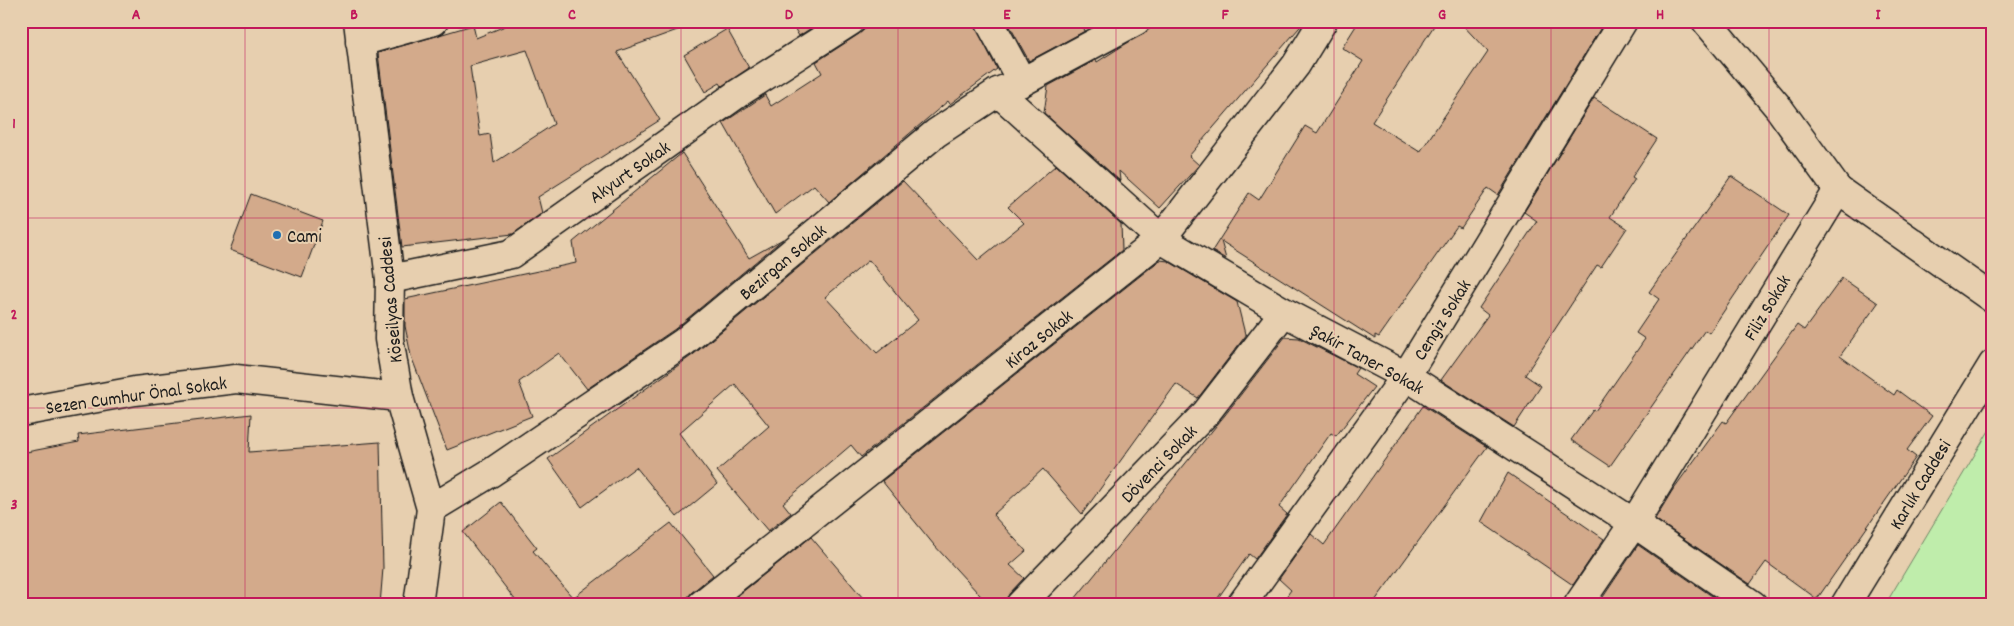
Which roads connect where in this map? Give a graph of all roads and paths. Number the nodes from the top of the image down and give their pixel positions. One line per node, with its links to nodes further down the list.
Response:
1 (434, 21): 8 (street)
2 (851, 21): 12 (street, Akyurt Sokak)
3 (989, 21): 9 (street, Şakir Taner Sokak)
4 (1136, 21): 9 (street, Bezirgan Sokak)
5 (1323, 21): 11 (street, Kiraz Sokak)
6 (1623, 21): 16 (street, Cengiz Sokak)
7 (1706, 21): 10 (street)
8 (359, 32): 12 (street, Köseilyas Caddesi)
9 (1010, 87): 11 (street, Şakir Taner Sokak); 19 (street, Bezirgan Sokak)
10 (1838, 190): 13 (street); 20 (street, Filiz Sokak)
11 (1161, 239): 14 (street, Şakir Taner Sokak); 22 (street, Kiraz Sokak)
12 (390, 279): 17 (street, Köseilyas Caddesi)
13 (1993, 299)
14 (1284, 312): 16 (street, Şakir Taner Sokak); 23 (street, Dövenci Sokak)
15 (1993, 364): 27 (street, Karlık Caddesi)
16 (1406, 376): 20 (street, Şakir Taner Sokak); 24 (street, Cengiz Sokak)
17 (399, 397): 18 (street, Sezen Cumhur Önal Sokak); 19 (street, Köseilyas Caddesi)
18 (21, 412)
19 (430, 508): 21 (street, Köseilyas Caddesi)
20 (1634, 524): 25 (street, Filiz Sokak); 26 (street, Şakir Taner Sokak)
21 (418, 605)
22 (701, 605)
23 (1020, 605)
24 (1241, 605)
25 (1578, 605)
26 (1753, 605)
27 (1845, 605)

